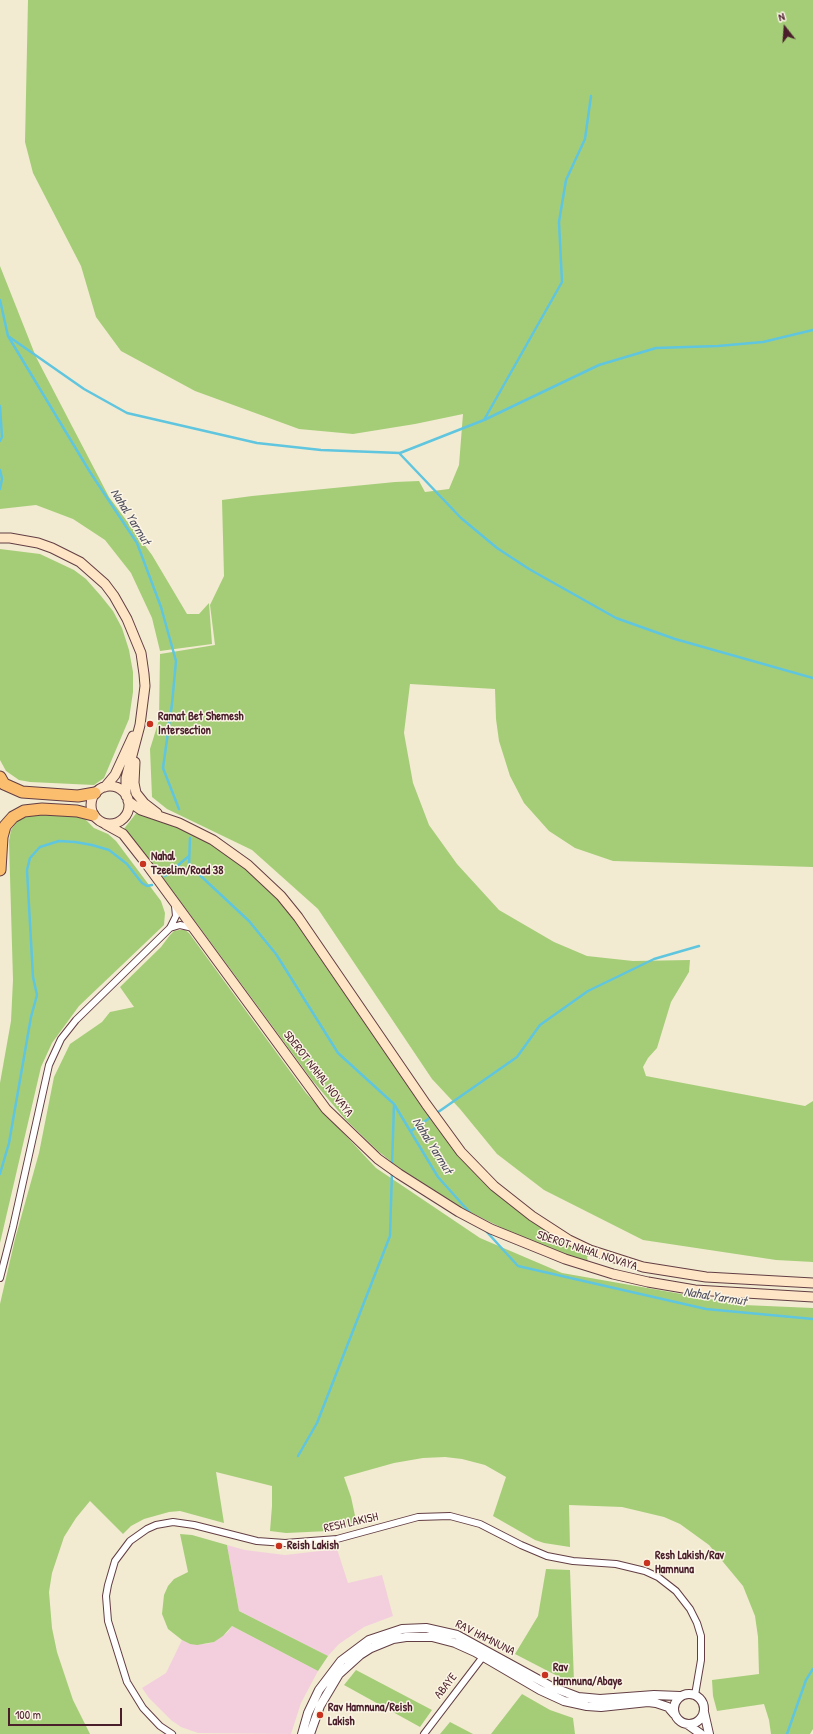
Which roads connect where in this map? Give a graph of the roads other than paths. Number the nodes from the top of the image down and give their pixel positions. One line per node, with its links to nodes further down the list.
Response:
1 (0, 538): 2 (main road)
2 (142, 710): 3 (main road); 5 (main road)
3 (138, 732): 7 (main road); 9 (main road)
4 (0, 777): 6 (highway)
5 (105, 787): 6 (main road); 7 (main road)
6 (95, 793): 8 (main road)
7 (127, 798): 9 (main road, SDEROT NAHAL NOVAYA); 10 (main road)
8 (93, 815): 10 (main road); 11 (highway)
9 (165, 818): 16 (main road, SDEROT NAHAL NOVAYA)
10 (105, 824): 12 (main road, SDEROT NAHAL NOVAYA)
11 (0, 870)
12 (174, 900): 13 (street); 14 (main road, SDEROT NAHAL NOVAYA)
13 (170, 928): 14 (street); 15 (street)
14 (195, 930): 17 (main road, SDEROT NAHAL NOVAYA)
15 (0, 1278)
16 (813, 1283)
17 (813, 1297)
18 (485, 1654): 20 (street, RAV HAMNUNA); 22 (street, RAV HAMNUNA); 25 (street, RAV HAMNUNA); 26 (street, RAV HAMNUNA); 27 (street, ABAYE)
19 (695, 1695): 20 (street); 21 (street); 24 (street, RESH LAKISH)
20 (680, 1696): 22 (street)
21 (704, 1712): 23 (street); 29 (street)
22 (674, 1714): 23 (street)
23 (687, 1724): 28 (street)
24 (172, 1734)
25 (302, 1734)
26 (310, 1734)
27 (424, 1734)
28 (701, 1734)
29 (709, 1734)

